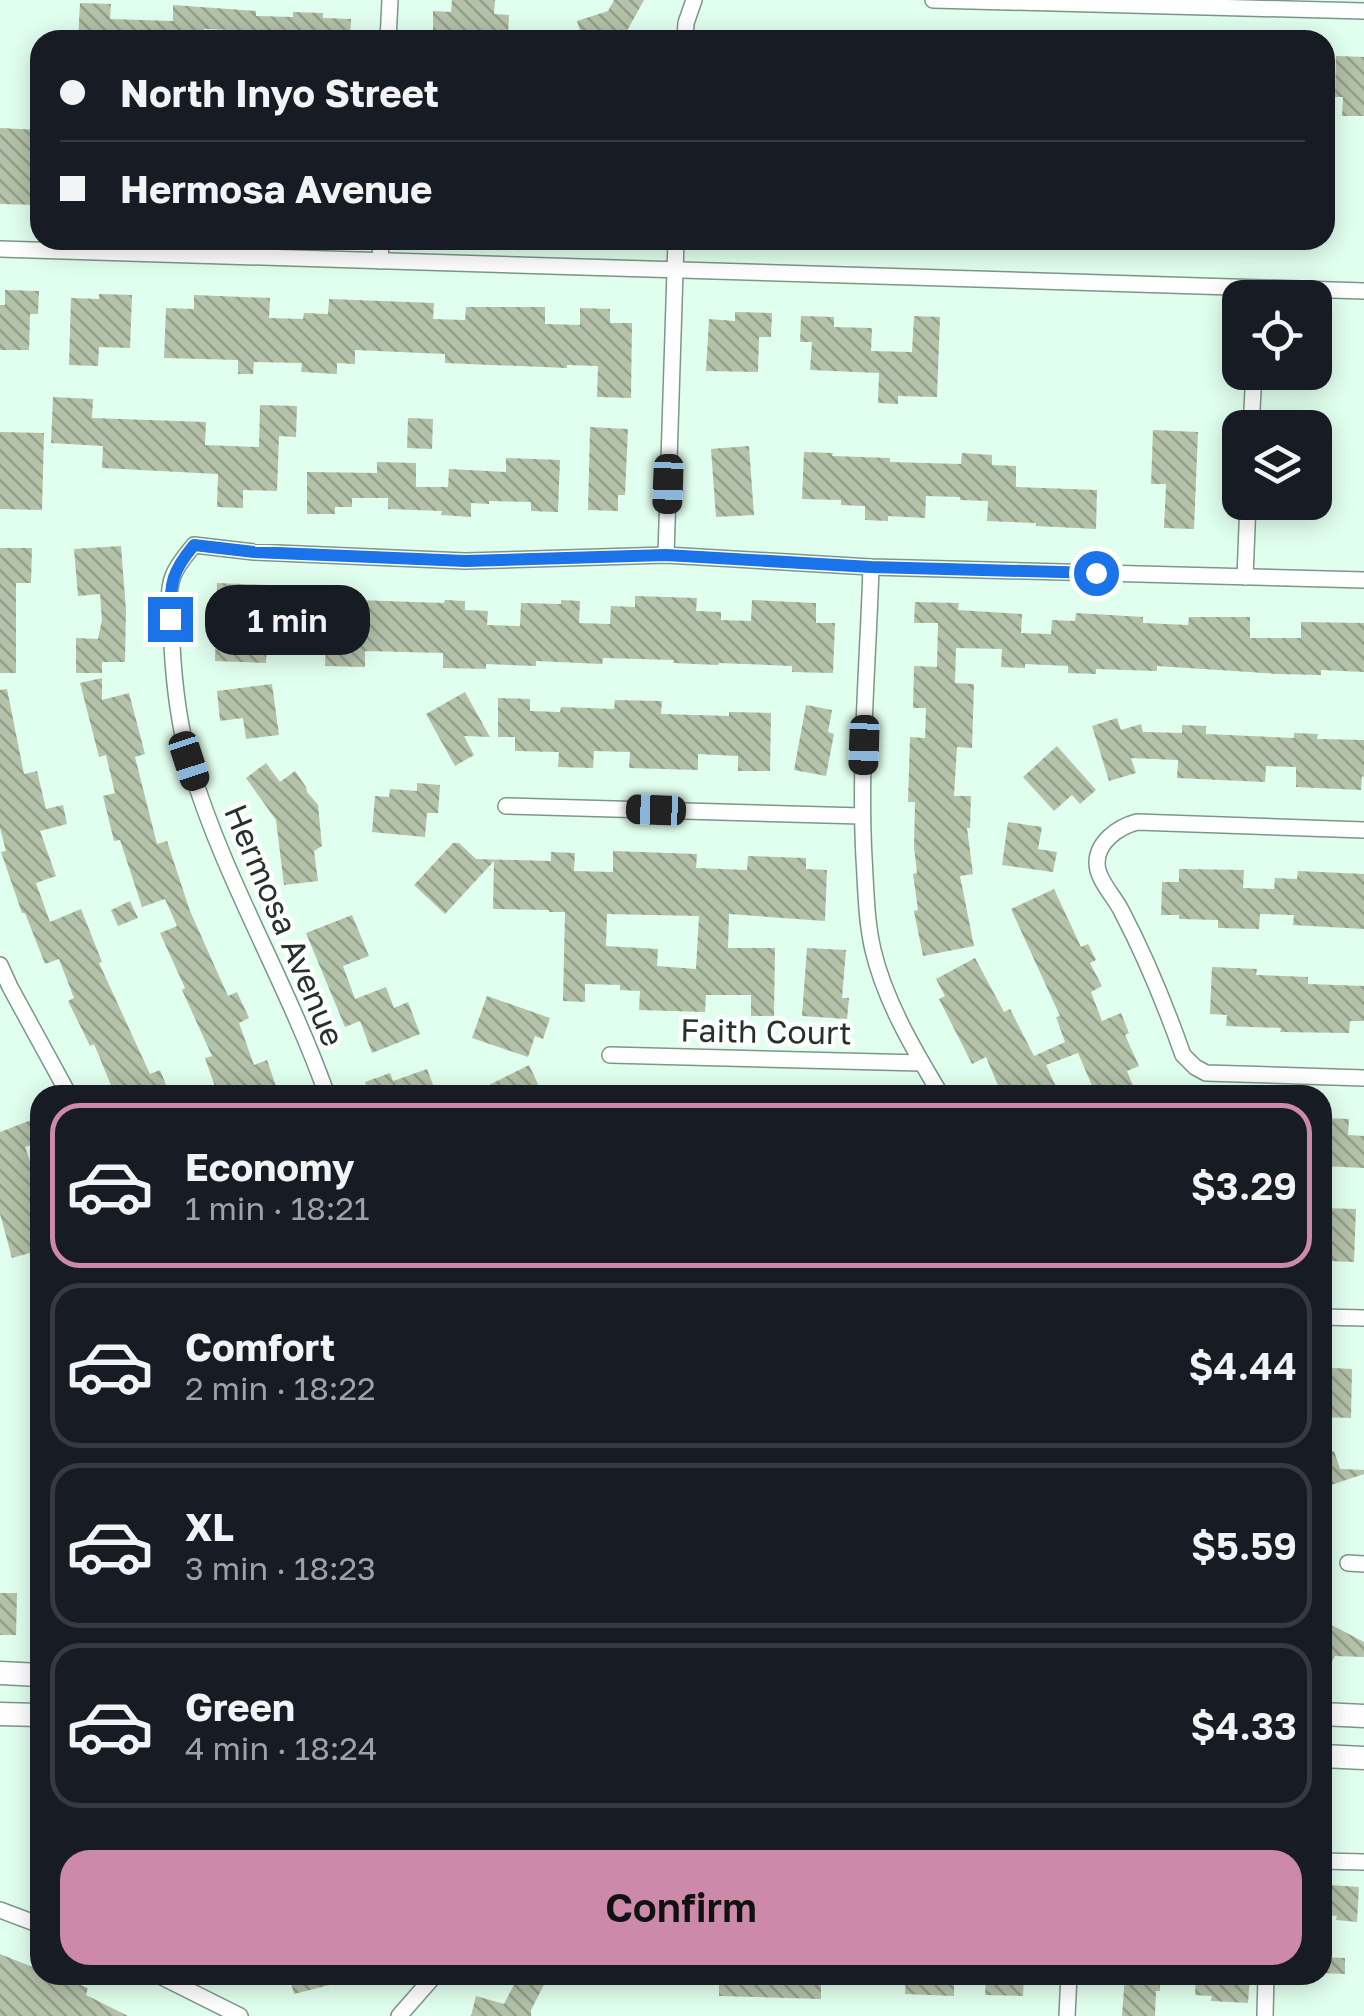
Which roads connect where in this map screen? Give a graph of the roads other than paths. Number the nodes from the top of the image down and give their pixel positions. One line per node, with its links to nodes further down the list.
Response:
1 (390, 0): 6 (street)
2 (694, 0): 7 (street)
3 (934, 0): 4 (street)
4 (1123, 2): 5 (street)
5 (1364, 11)
6 (388, 30)
7 (686, 30)
8 (0, 248): 9 (street)
9 (30, 249)
10 (58, 250): 13 (street)
11 (381, 250): 13 (street)
12 (675, 250): 14 (street)
13 (380, 261): 14 (street)
14 (674, 270): 17 (street); 19 (street)
15 (1364, 290): 16 (street)
16 (1332, 291)
17 (1222, 292)
18 (1247, 520): 21 (street)
19 (666, 555): 20 (street); 32 (street, Hermosa Avenue)
20 (871, 567): 21 (street); 24 (street)
21 (1245, 577): 22 (street)
22 (1364, 580)
23 (506, 806): 24 (street)
24 (862, 816): 29 (street)
25 (1364, 830): 30 (street)
26 (0, 965): 27 (street)
27 (5, 990): 31 (street)
28 (610, 1055): 29 (street, Faith Court)
29 (921, 1062): 33 (street)
30 (1364, 1078)
31 (63, 1085)
32 (322, 1085)
33 (935, 1085)
34 (1332, 1316): 35 (street)
35 (1364, 1318)
36 (0, 1673): 37 (street)
37 (30, 1674)
38 (0, 1714): 39 (street)
39 (30, 1714)
40 (1332, 1714): 41 (street)
41 (1364, 1716)
42 (1332, 1756): 43 (street)
43 (1364, 1758)
44 (1332, 1860): 45 (street)
45 (1364, 1862)
46 (0, 1910): 47 (street)
47 (30, 1921)
48 (178, 1985): 52 (street)
49 (427, 1985): 53 (street)
50 (1069, 1985): 54 (street)
51 (1266, 1985): 55 (street)
52 (240, 2016)
53 (399, 2016)
54 (1067, 2016)
55 (1265, 2016)

